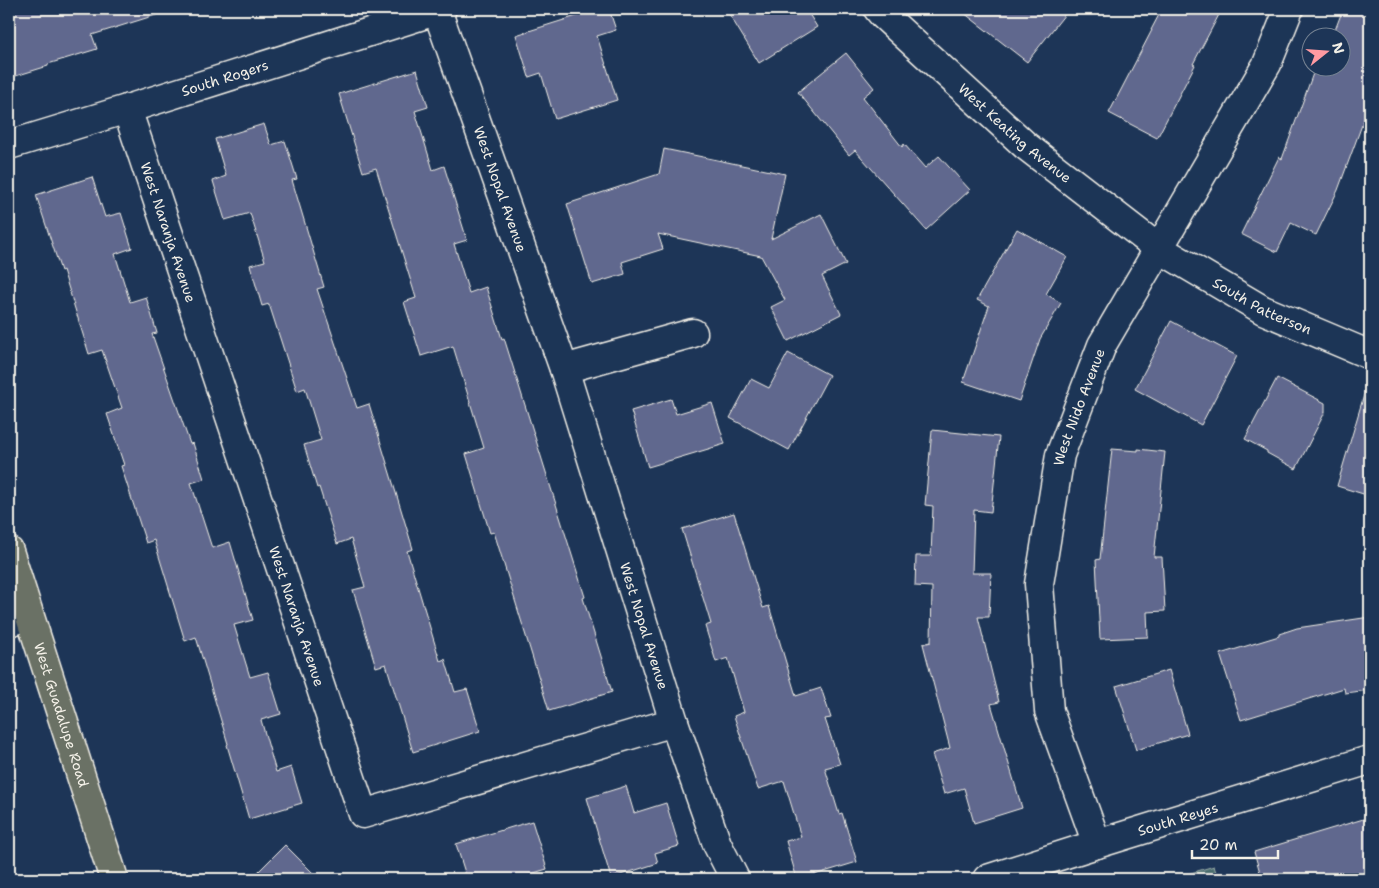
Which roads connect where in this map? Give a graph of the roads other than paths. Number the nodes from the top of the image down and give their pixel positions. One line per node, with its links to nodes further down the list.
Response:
1 (878, 9): 6 (street, West Keating Avenue)
2 (1289, 9): 6 (street, West Nido Avenue)
3 (440, 10): 4 (street, South Rogers); 9 (street, West Nopal Avenue)
4 (127, 109): 5 (street, South Rogers); 12 (street, West Naranja Avenue)
5 (9, 145)
6 (1158, 248): 8 (street, South Patterson); 14 (street, West Nido Avenue)
7 (693, 333): 9 (street)
8 (1370, 355)
9 (564, 369): 12 (street, West Nopal Avenue)
10 (9, 551): 11 (main road, West Guadalupe Road)
11 (19, 619): 15 (main road, West Guadalupe Road)
12 (674, 722): 16 (street, West Nopal Avenue)
13 (1370, 761): 14 (street, South Reyes)
14 (1097, 844): 17 (street, South Reyes)
15 (114, 879)
16 (735, 879)
17 (987, 879)

